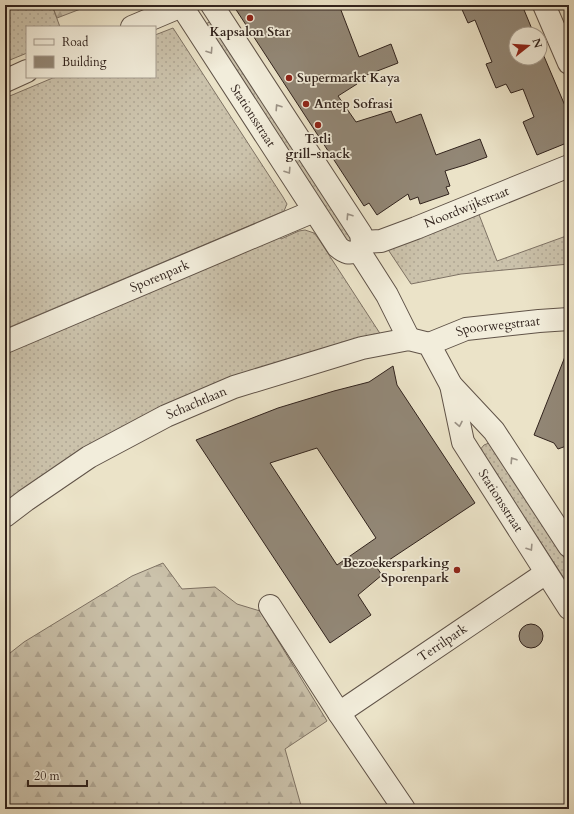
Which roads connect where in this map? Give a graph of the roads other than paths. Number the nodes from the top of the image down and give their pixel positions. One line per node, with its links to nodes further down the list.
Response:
1 (182, 5): 4 (street); 9 (street, Stationsstraat, one-way to 9)
2 (212, 5): 10 (street, Stationsstraat, one-way to 2)
3 (544, 5): 5 (street)
4 (134, 26)
5 (569, 63)
6 (26, 71): 7 (street)
7 (5, 81)
8 (569, 166): 10 (street, Noordwijkstraat)
9 (314, 211): 10 (street, Stationsstraat); 13 (street, Sporenpark)
10 (360, 246): 12 (street, Stationsstraat)
11 (569, 319): 12 (street, Spoorwegstraat)
12 (419, 341): 14 (street, Stationsstraat); 15 (street, Schachtlaan)
13 (5, 342)
14 (451, 385): 16 (street, Stationsstraat, one-way to 14); 17 (street, Stationsstraat, one-way to 17)
15 (5, 516)
16 (569, 546)
17 (546, 572): 19 (street, Stationsstraat); 20 (street, Terrilpark)
18 (270, 606): 20 (street)
19 (569, 608)
20 (339, 713): 21 (street)
21 (404, 809)

